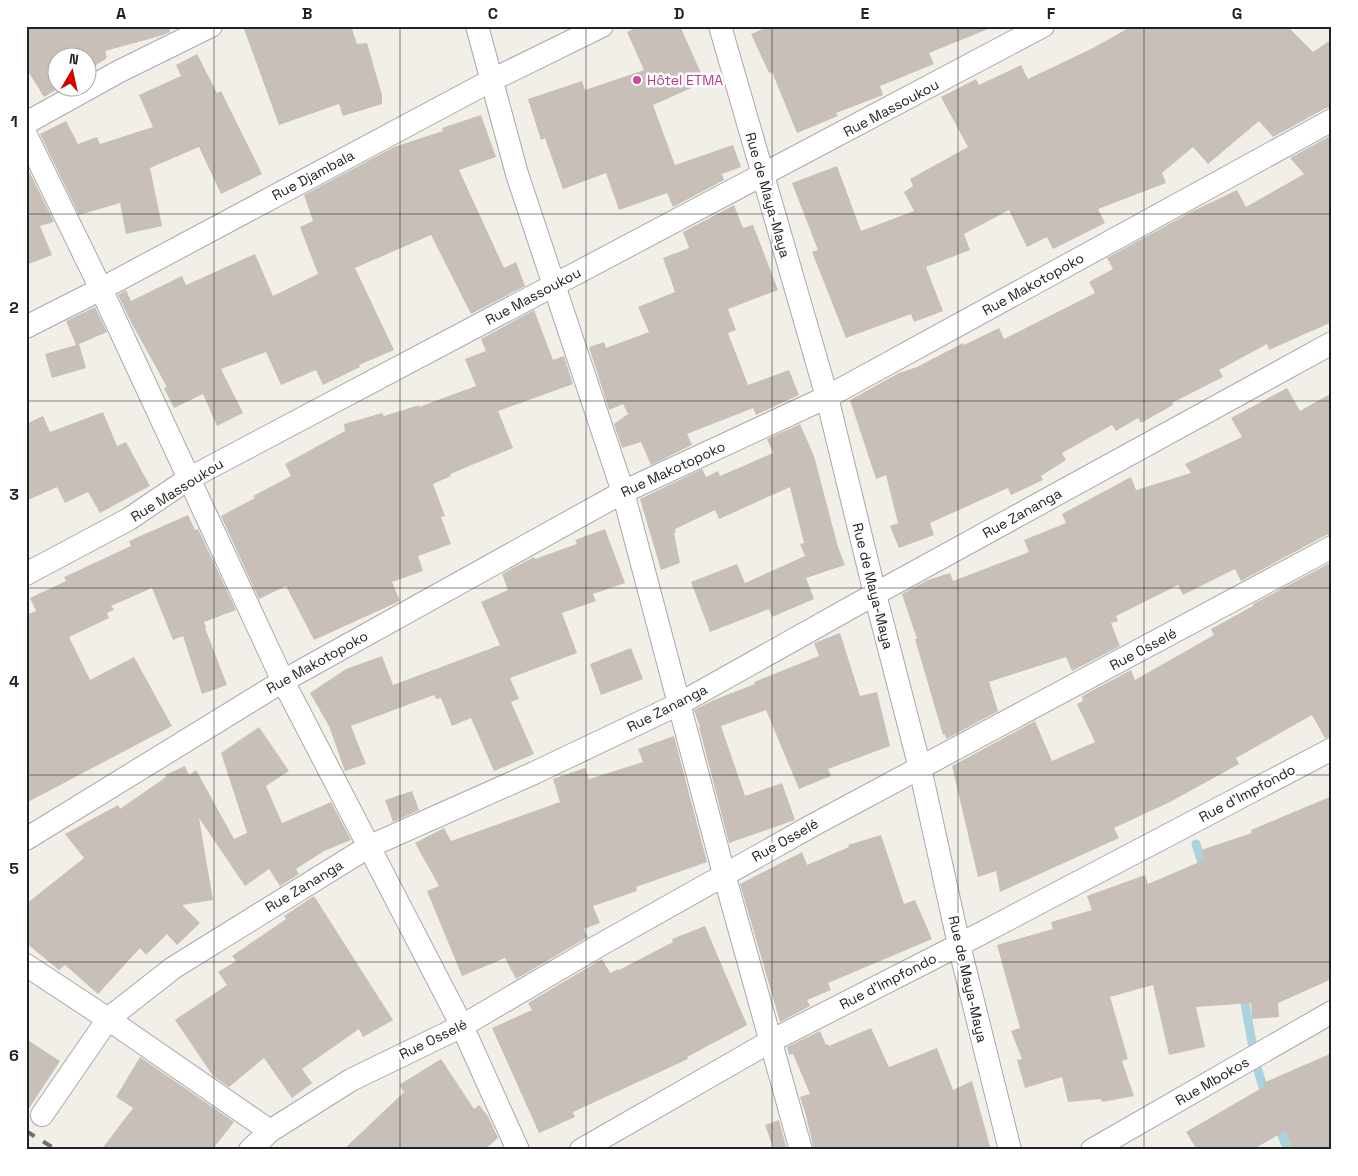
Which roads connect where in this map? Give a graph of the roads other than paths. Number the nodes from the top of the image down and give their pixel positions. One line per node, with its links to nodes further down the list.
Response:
1 (211, 26): 8 (street)
2 (477, 26): 6 (street)
3 (602, 26): 6 (street, Rue Djambala)
4 (720, 26): 10 (street, Rue de Maya-Maya)
5 (1044, 26): 10 (street, Rue Massoukou)
6 (492, 80): 11 (street); 12 (street, Rue Djambala)
7 (1332, 120): 15 (street, Rue Makotopoko)
8 (26, 123)
9 (26, 135): 12 (street)
10 (762, 176): 11 (street, Rue Massoukou); 15 (street, Rue de Maya-Maya)
11 (554, 285): 16 (street, Rue Massoukou); 17 (street)
12 (101, 289): 13 (street, Rue Djambala); 16 (street)
13 (26, 327)
14 (1332, 343): 20 (street, Rue Zananga)
15 (827, 397): 17 (street, Rue Makotopoko); 20 (street, Rue de Maya-Maya)
16 (188, 479): 19 (street, Rue Massoukou); 21 (street)
17 (623, 492): 21 (street, Rue Makotopoko); 22 (street)
18 (1332, 547): 24 (street, Rue Osselé)
19 (26, 574)
20 (875, 594): 22 (street, Rue Zananga); 24 (street, Rue de Maya-Maya)
21 (283, 681): 25 (street, Rue Makotopoko); 26 (street)
22 (680, 704): 26 (street, Rue Zananga); 27 (street)
23 (1332, 749): 28 (street, Rue d'Impfondo)
24 (920, 768): 27 (street, Rue Osselé); 28 (street, Rue de Maya-Maya)
25 (26, 839)
26 (368, 847): 31 (street, Rue Zananga); 32 (street)
27 (724, 874): 32 (street, Rue Osselé); 33 (street)
28 (959, 945): 33 (street, Rue d'Impfondo); 40 (street, Rue de Maya-Maya)
29 (26, 965): 31 (street)
30 (1332, 1012): 41 (street, Rue Mbokos)
31 (108, 1019): 34 (street, Rue Zananga); 35 (street)
32 (462, 1026): 35 (street, Rue Osselé); 37 (street)
33 (771, 1041): 38 (street, Rue d'Impfondo); 39 (street)
34 (42, 1115)
35 (270, 1131): 36 (street, Rue Osselé)
36 (250, 1150)
37 (518, 1150)
38 (581, 1150)
39 (801, 1150)
40 (1010, 1150)
41 (1092, 1150)

